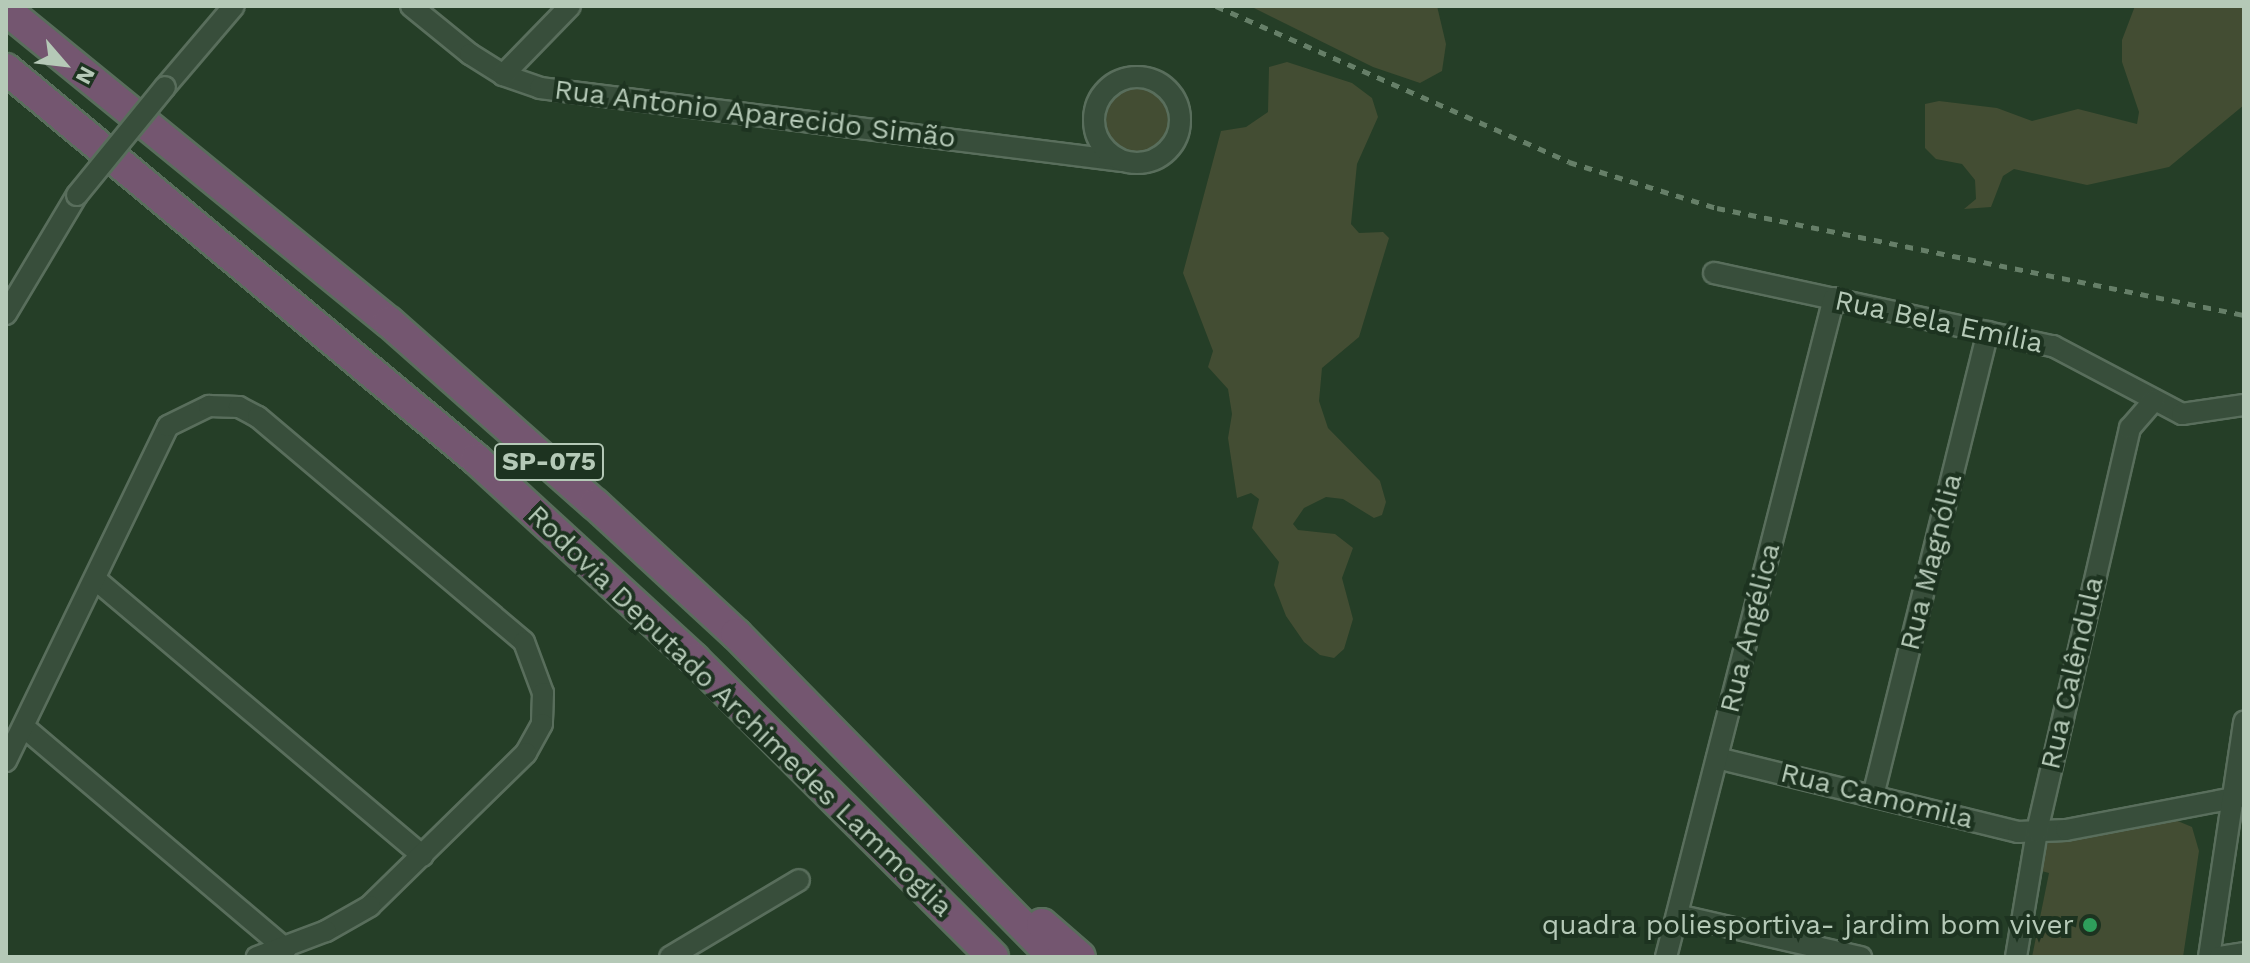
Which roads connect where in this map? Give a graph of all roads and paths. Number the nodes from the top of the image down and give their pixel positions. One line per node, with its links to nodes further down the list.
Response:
1 (234, 6): 12 (street, bridge)
2 (411, 6): 6 (street, Rua Antonio Aparecido Simão)
3 (570, 6): 6 (street)
4 (6, 10): 24 (highway, Rodovia Deputado Archimedes Lammoglia / SP-075)
5 (6, 69): 32 (highway, Rodovia Deputado Archimedes Lammoglia / SP-075)
6 (503, 75): 8 (street, Rua Antonio Aparecido Simão)
7 (1095, 132): 8 (street); 9 (street); 9 (street, Rua Antonio Aparecido Simão)
8 (1061, 152): 9 (street, Rua Antonio Aparecido Simão)
9 (1122, 161)
10 (1714, 273): 11 (street, Rua Bela Emília)
11 (1834, 298): 13 (street, Rua Bela Emília); 19 (street, Rua Angélica)
12 (6, 314)
13 (1988, 332): 14 (street, Rua Bela Emília); 21 (street, Rua Magnólia)
14 (2154, 400): 15 (street, Rua Bela Emília); 23 (street, Rua Calêndula)
15 (2244, 405)
16 (95, 579): 18 (street); 25 (street); 25 (street)
17 (2244, 722): 22 (street)
18 (25, 728): 20 (street); 28 (street)
19 (1717, 758): 21 (street, Rua Camomila); 27 (street, Rua Angélica)
20 (6, 761)
21 (1874, 792): 23 (street, Rua Camomila)
22 (2238, 797): 23 (street, Rua Camomila); 38 (street)
23 (2037, 831): 37 (street, Rua Calêndula)
24 (938, 837): 33 (highway, Rodovia Deputado Archimedes Lammoglia / SP-075); 34 (highway)
25 (423, 856): 28 (street)
26 (799, 880): 31 (street)
27 (1677, 915): 35 (street, Rua Angélica); 36 (street)
28 (286, 949): 30 (street)
29 (2244, 953): 39 (street)
30 (257, 957)
31 (670, 957)
32 (993, 957)
33 (1053, 957)
34 (1080, 957)
35 (1666, 957)
36 (1861, 957)
37 (2016, 957)
38 (2209, 957)
39 (2220, 957)

